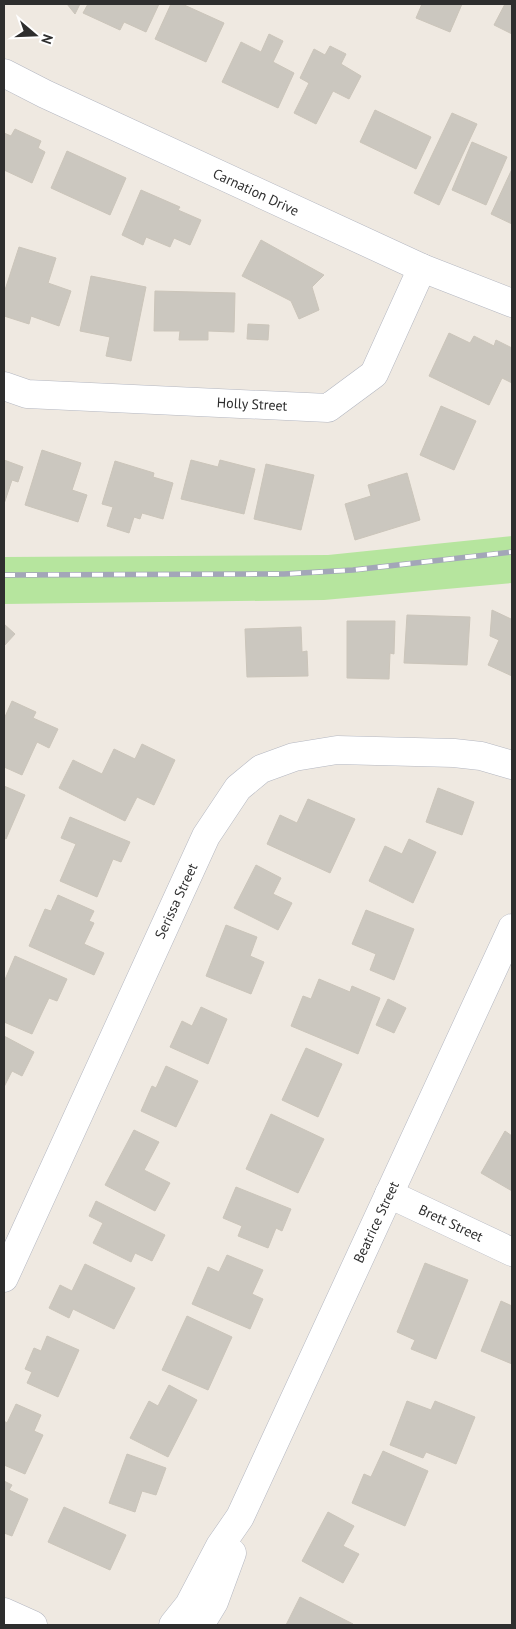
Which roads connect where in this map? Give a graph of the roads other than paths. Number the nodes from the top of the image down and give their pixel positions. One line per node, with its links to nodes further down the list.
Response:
1 (4, 73): 2 (street, Carnation Drive)
2 (422, 268): 3 (street, Carnation Drive); 4 (street, Holly Street)
3 (512, 303)
4 (4, 386)
5 (512, 765): 9 (street, Serissa Street)
6 (512, 928): 7 (street, Beatrice Street)
7 (389, 1194): 8 (street, Brett Street); 10 (street, Beatrice Street)
8 (512, 1252)
9 (4, 1278)
10 (240, 1517): 13 (street, Beatrice Street); 14 (street, Beatrice Street)
11 (4, 1612): 12 (street)
12 (34, 1625)
13 (173, 1625)
14 (200, 1625)

